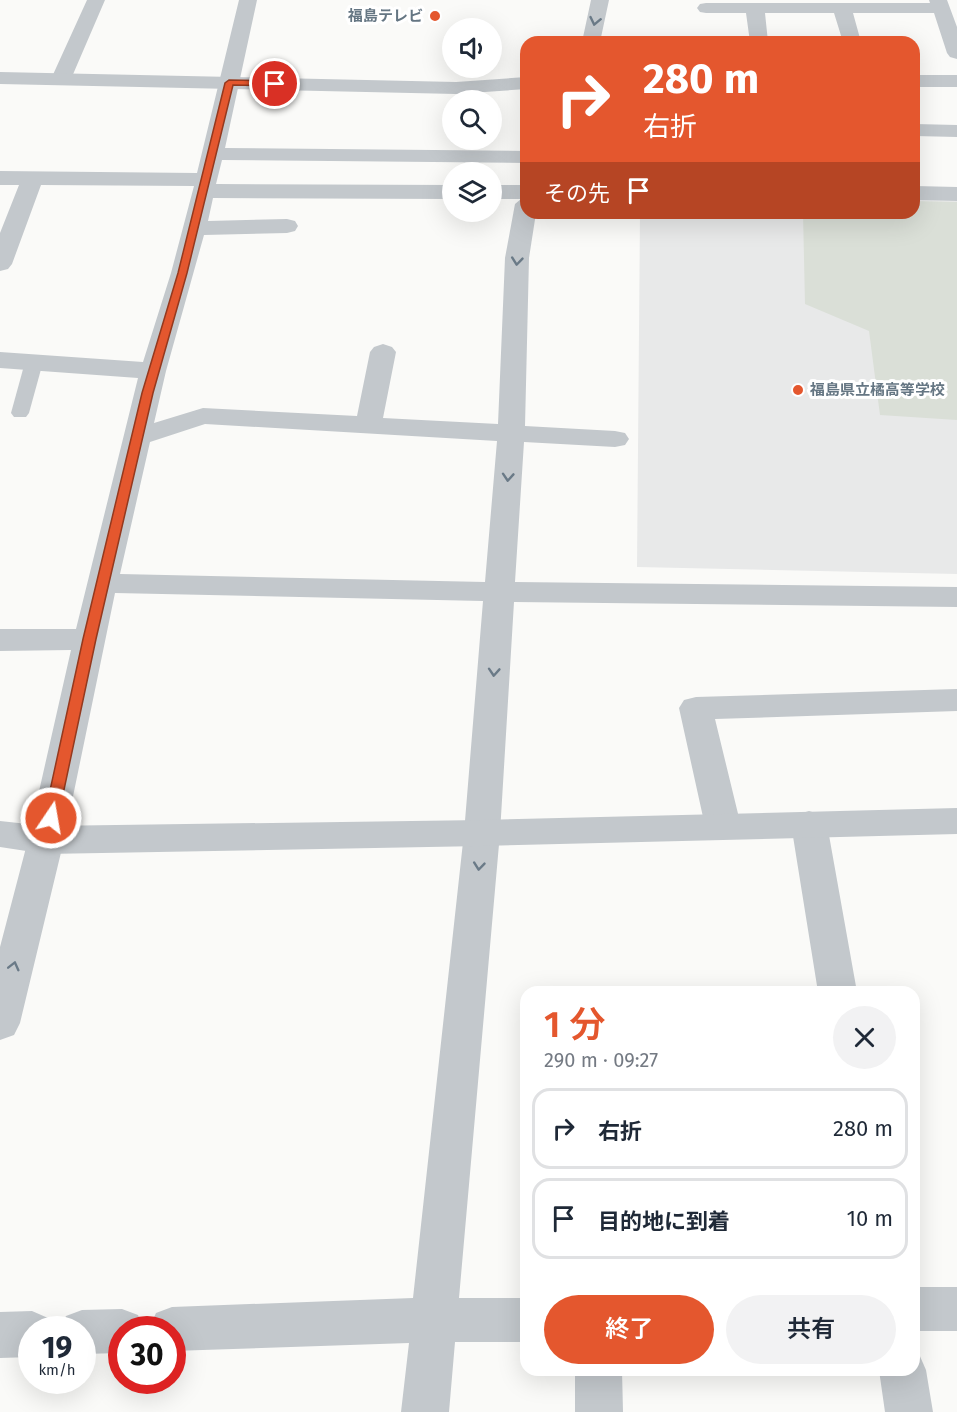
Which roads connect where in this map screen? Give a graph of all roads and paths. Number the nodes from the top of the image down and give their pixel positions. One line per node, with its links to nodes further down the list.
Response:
1 (96, 0): 13 (street)
2 (248, 0): 16 (street)
3 (600, 0): 8 (street, one-way to 8)
4 (940, 4): 7 (street); 11 (street)
5 (706, 8): 6 (street)
6 (755, 8): 7 (street); 9 (street)
7 (842, 8): 10 (street)
8 (592, 36)
9 (758, 36)
10 (850, 36)
11 (957, 53)
12 (0, 78): 13 (street)
13 (61, 80): 16 (street)
14 (920, 81): 15 (street)
15 (957, 81)
16 (229, 83): 17 (street); 21 (street)
17 (520, 83)
18 (920, 130): 19 (street)
19 (957, 131)
20 (520, 157): 21 (street)
21 (208, 175): 23 (street); 24 (street); 31 (street)
22 (0, 178): 23 (street)
23 (32, 178): 32 (street)
24 (442, 191)
25 (502, 192): 26 (street)
26 (520, 192)
27 (920, 193): 28 (street)
28 (957, 194)
29 (524, 219): 39 (street, one-way to 39)
30 (287, 226): 31 (street)
31 (194, 228): 36 (street)
32 (0, 264)
33 (383, 352): 38 (street)
34 (0, 360): 35 (street)
35 (34, 362): 36 (street); 37 (lane)
36 (153, 371): 40 (street)
37 (20, 413)
38 (368, 427): 39 (street); 40 (street)
39 (511, 434): 41 (street); 43 (street, one-way to 43)
40 (137, 437): 42 (street)
41 (615, 439)
42 (103, 583): 43 (street); 45 (street)
43 (500, 592): 44 (street); 51 (street, one-way to 51)
44 (957, 597)
45 (89, 639): 46 (street); 53 (street)
46 (0, 640)
47 (957, 699): 50 (street)
48 (957, 821): 49 (street)
49 (809, 824): 50 (street); 54 (street)
50 (723, 826): 51 (street)
51 (482, 833): 53 (street); 58 (street, one-way to 58)
52 (0, 834): 53 (street)
53 (46, 840): 55 (street, one-way to 53)
54 (837, 986)
55 (0, 1023)
56 (957, 1308): 57 (street)
57 (920, 1309)
58 (433, 1320): 59 (street); 60 (street); 65 (street)
59 (520, 1320)
60 (186, 1329)
61 (18, 1334): 62 (street)
62 (0, 1335)
63 (599, 1376): 66 (street)
64 (903, 1376): 67 (street)
65 (425, 1412)
66 (599, 1412)
67 (909, 1412)

